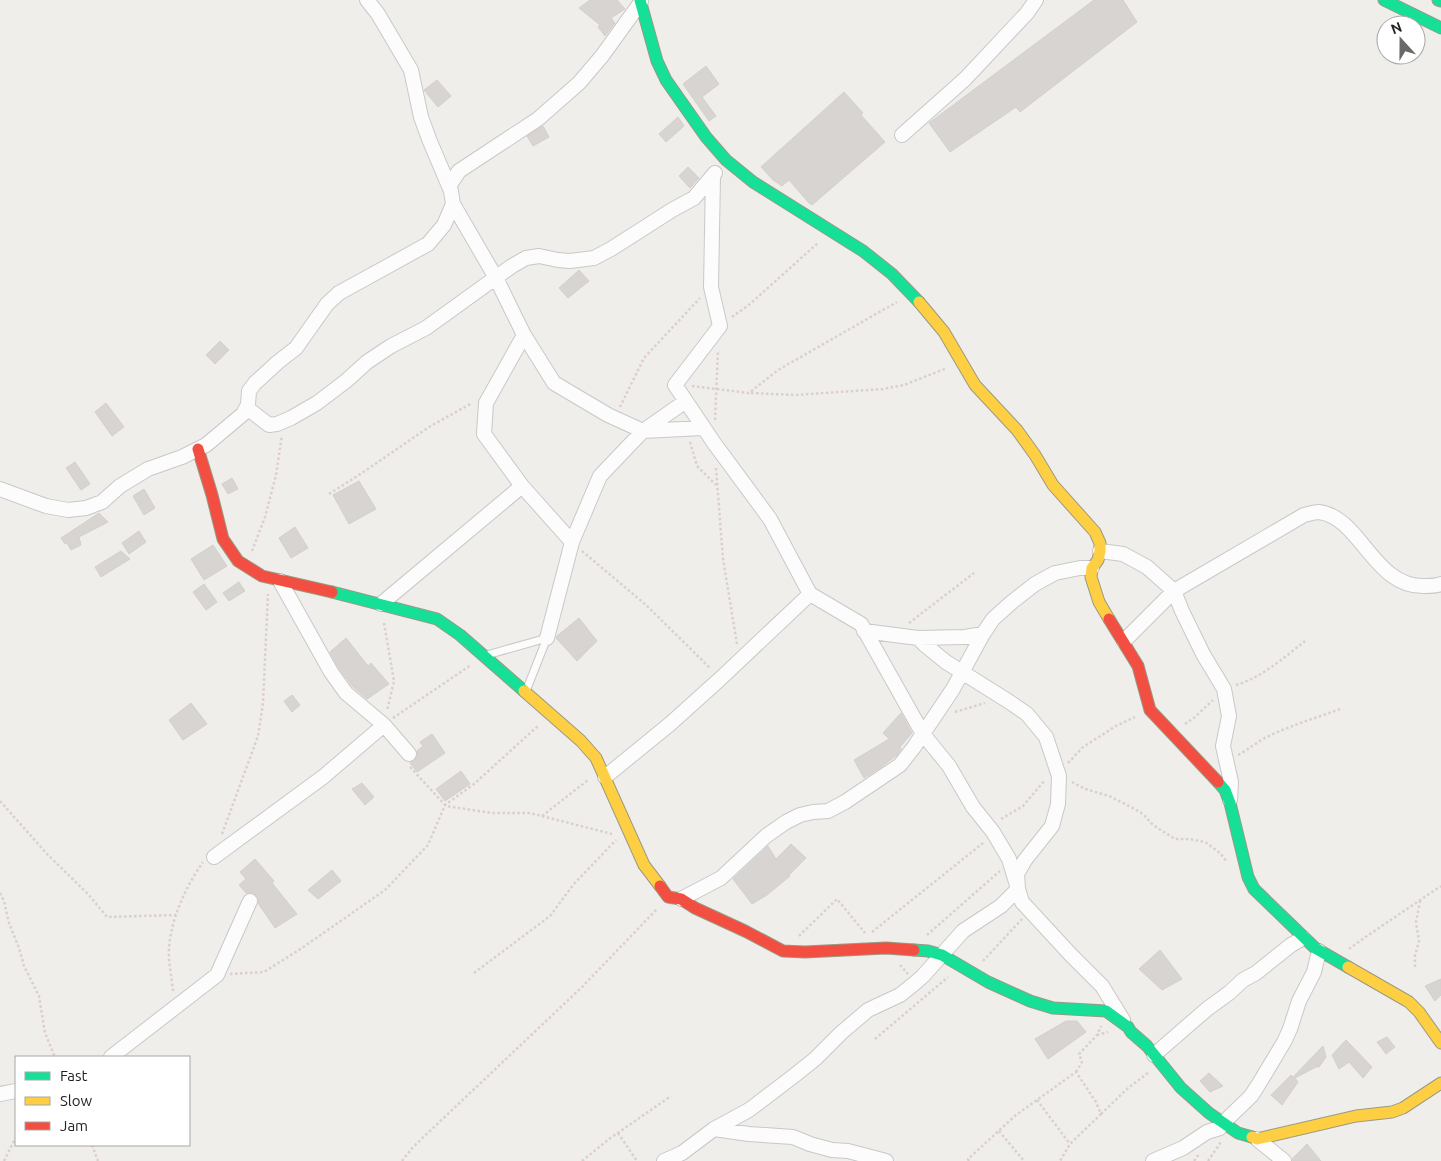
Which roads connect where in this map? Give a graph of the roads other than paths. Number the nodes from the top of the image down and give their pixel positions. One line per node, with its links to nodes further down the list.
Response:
1 (366, 0): 8 (street)
2 (1036, 0): 6 (street)
3 (1384, 0): 5 (main road)
4 (641, 1): 7 (main road); 9 (street)
5 (1441, 28)
6 (902, 135)
7 (726, 160): 10 (street); 23 (main road)
8 (442, 168): 9 (street); 11 (street)
9 (459, 171): 11 (street)
10 (713, 176): 13 (street); 15 (street)
11 (449, 186): 12 (street)
12 (453, 204): 13 (street); 16 (street)
13 (496, 278): 14 (street); 16 (street)
14 (524, 335): 18 (street); 20 (street)
15 (686, 401): 17 (street); 18 (street)
16 (247, 408): 19 (street)
17 (703, 428): 18 (street); 28 (street)
18 (643, 431): 22 (street)
19 (198, 449): 21 (street); 25 (main road)
20 (522, 486): 22 (street); 29 (street)
21 (0, 489)
22 (572, 542): 32 (street)
23 (1100, 551): 24 (main road); 27 (street)
24 (1092, 568): 31 (street); 34 (main road)
25 (274, 579): 29 (main road); 38 (street)
26 (1441, 584): 27 (street)
27 (1174, 591): 34 (street); 42 (street)
28 (810, 594): 30 (street); 41 (street)
29 (381, 604): 35 (main road)
30 (864, 631): 33 (street); 39 (street)
31 (983, 634): 33 (street); 36 (street)
32 (547, 638): 35 (lane); 37 (lane)
33 (918, 638): 36 (street)
34 (1124, 641): 42 (main road)
35 (484, 656): 37 (main road)
36 (963, 672): 39 (street); 44 (street)
37 (526, 692): 41 (main road)
38 (384, 725): 40 (street); 43 (street)
39 (923, 734): 44 (street); 45 (street)
40 (407, 752)
41 (603, 773): 45 (main road)
42 (1230, 802): 47 (main road)
43 (214, 857)
44 (1018, 889): 49 (street); 50 (street)
45 (674, 898): 49 (main road)
46 (250, 901): 53 (street)
47 (1302, 938): 48 (main road); 54 (street)
48 (1319, 951): 52 (main road); 58 (street)
49 (942, 955): 50 (main road); 59 (street)
50 (1110, 1008): 51 (street)
51 (1128, 1027): 54 (main road)
52 (1441, 1043)
53 (111, 1056)
54 (1158, 1059): 58 (main road)
55 (1441, 1083): 60 (main road)
56 (15, 1091): 57 (street)
57 (0, 1094)
58 (1227, 1125): 60 (main road); 63 (street)
59 (714, 1129): 61 (street); 62 (street)
60 (1257, 1139): 64 (street)
61 (664, 1161)
62 (886, 1161)
63 (1153, 1161)
64 (1284, 1161)

